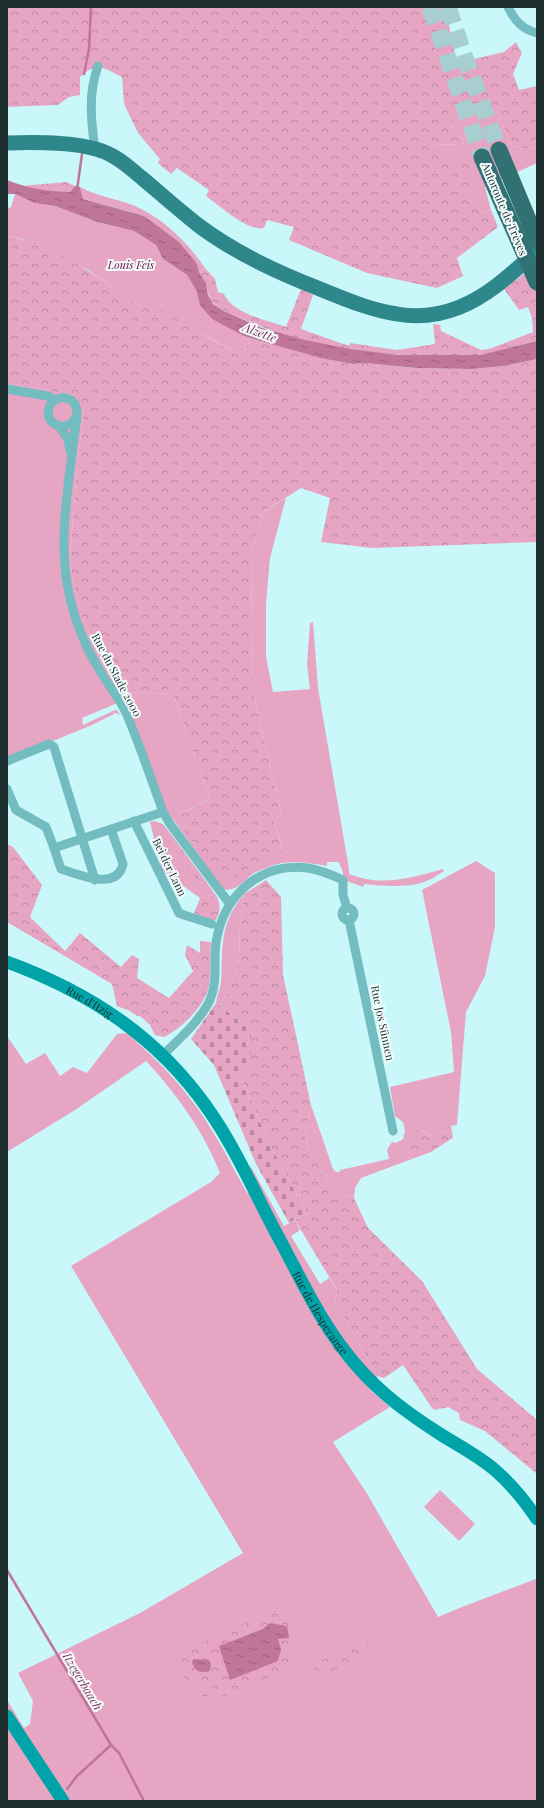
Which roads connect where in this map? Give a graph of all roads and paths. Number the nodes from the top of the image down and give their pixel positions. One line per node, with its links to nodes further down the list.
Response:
1 (508, 7): 2 (street)
2 (537, 33)
3 (98, 66): 5 (street)
4 (7, 143): 5 (main road)
5 (95, 149): 8 (main road)
6 (499, 150): 8 (highway, Autoroute de Trèves)
7 (482, 157): 9 (highway, Autoroute de Trèves, bridge)
8 (536, 253)
9 (537, 282)
10 (7, 389): 11 (street)
11 (54, 400): 12 (street); 13 (street, Rue du Stade 2000)
12 (77, 414): 13 (street); 14 (street, Rue du Stade 2000)
13 (59, 426): 14 (street, Rue du Stade 2000)
14 (71, 456): 17 (street, Rue du Stade 2000)
15 (7, 761): 20 (street)
16 (7, 789): 21 (street)
17 (163, 812): 18 (street); 23 (street, Rue du Stade 2000)
18 (134, 821): 19 (street); 24 (street, Bei der Lann)
19 (111, 829): 20 (street); 22 (street)
20 (82, 838): 21 (street); 22 (street)
21 (54, 848): 22 (street)
22 (95, 880)
23 (229, 903): 26 (street); 27 (street, Rue Jos Sünnen)
24 (212, 924)
25 (7, 962): 26 (main road, Rue d'Itzig)
26 (163, 1055): 28 (main road, Rue de Hesperange)
27 (393, 1131)
28 (537, 1519)
29 (7, 1716): 30 (main road)
30 (63, 1801)

